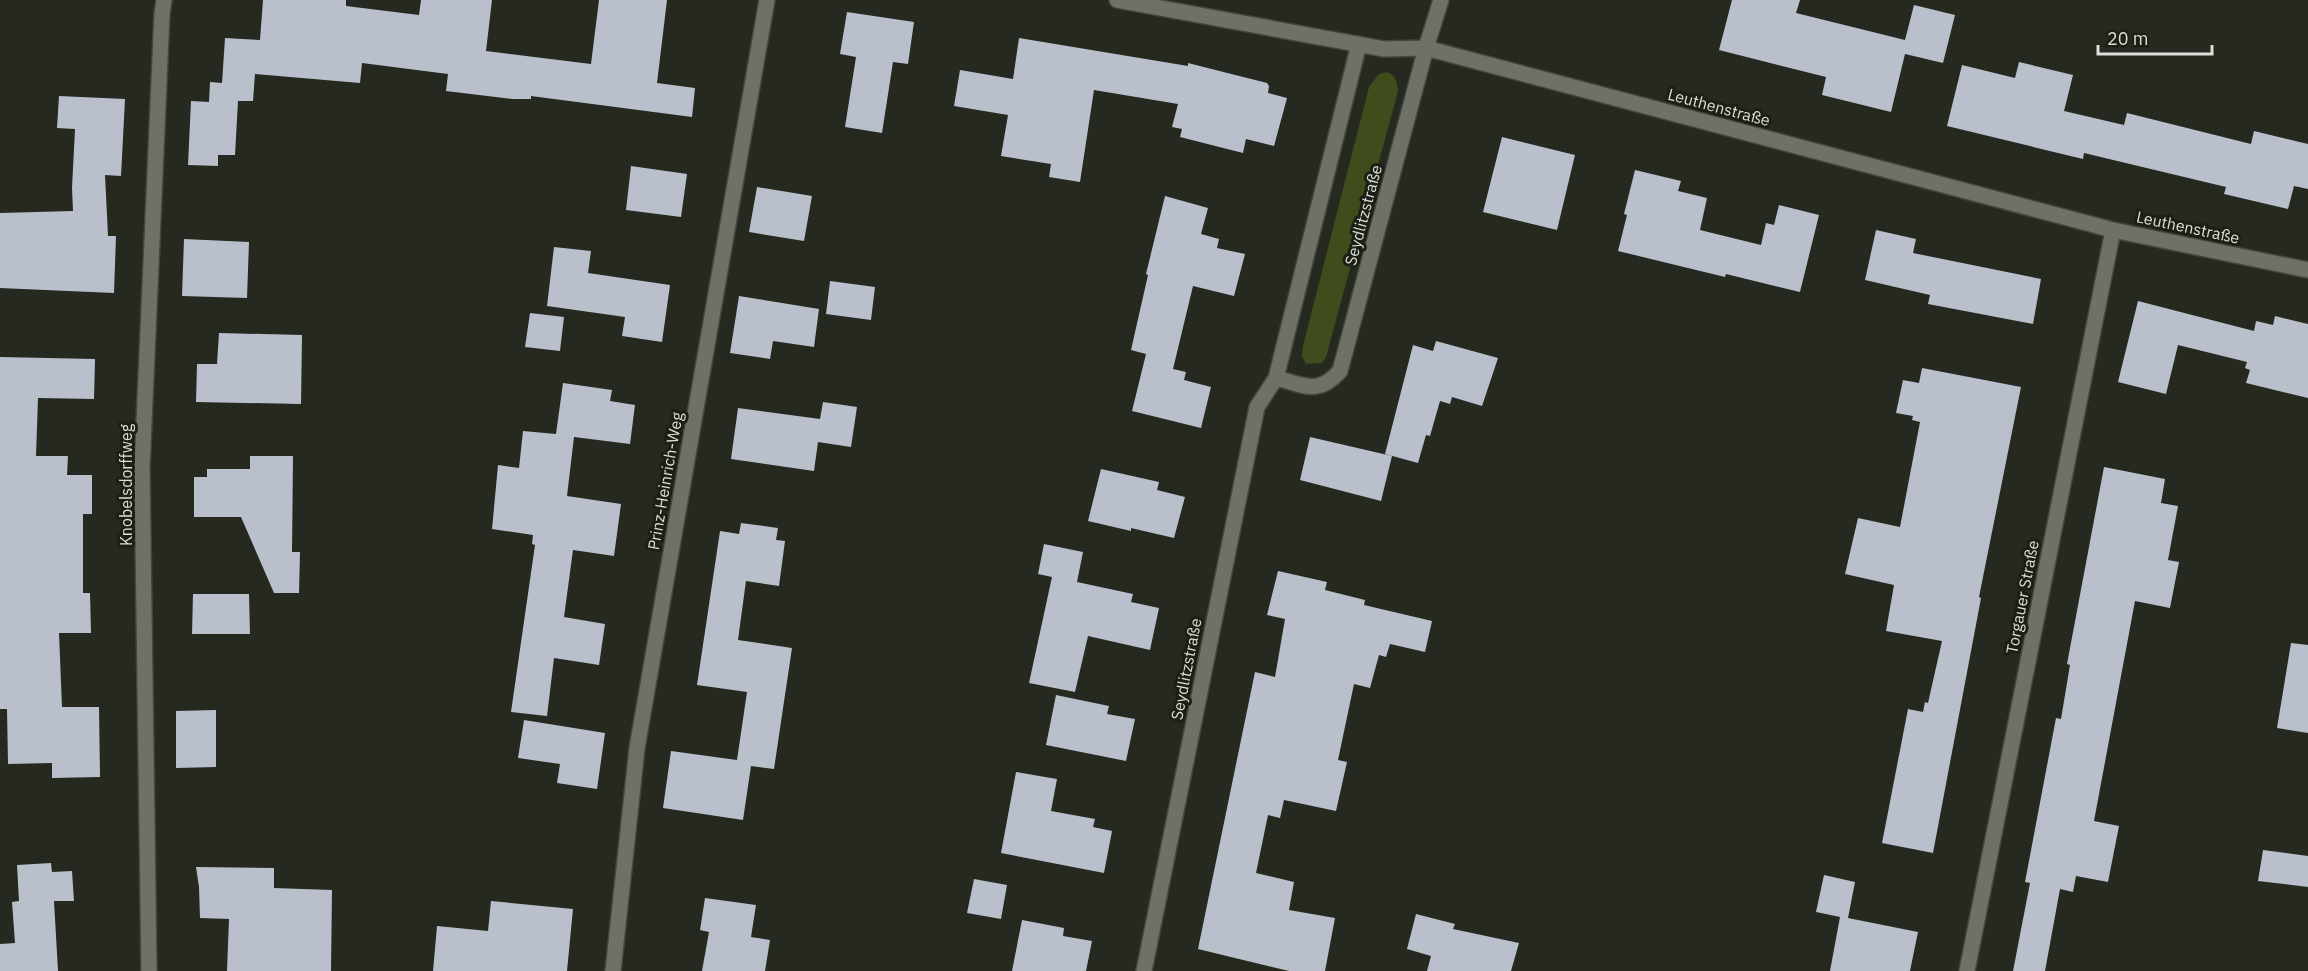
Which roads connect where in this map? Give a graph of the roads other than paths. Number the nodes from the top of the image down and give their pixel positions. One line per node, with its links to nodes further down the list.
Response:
1 (164, 0): 10 (street, Knobelsdorffweg)
2 (767, 0): 11 (street, Prinz-Heinrich-Weg)
3 (1117, 0): 5 (street, Leuthenstraße)
4 (1441, 0): 6 (street, Seydlitzstraße)
5 (1359, 44): 6 (street, Leuthenstraße); 9 (street, Seydlitzstraße)
6 (1426, 48): 7 (street, Leuthenstraße); 9 (street, Seydlitzstraße)
7 (2113, 230): 8 (street, Leuthenstraße); 13 (street, Torgauer Straße)
8 (2308, 270)
9 (1276, 378): 12 (street, Seydlitzstraße)
10 (149, 971)
11 (613, 971)
12 (1144, 971)
13 (1967, 971)

